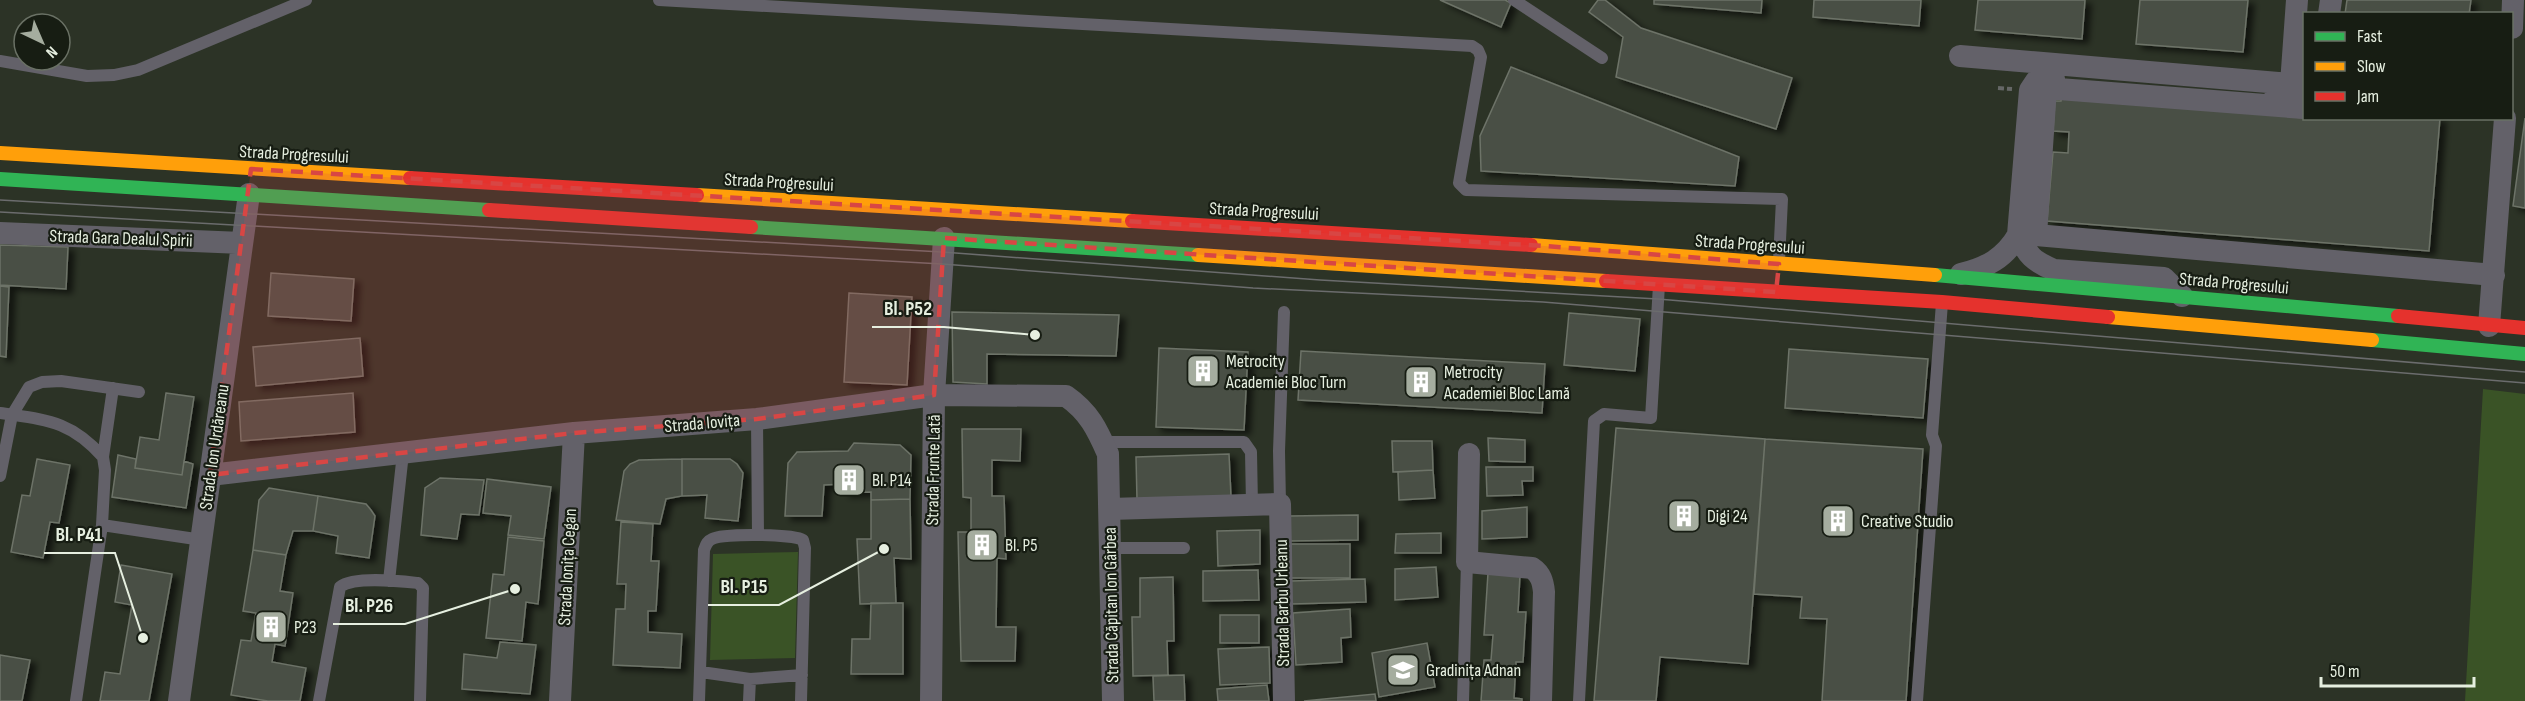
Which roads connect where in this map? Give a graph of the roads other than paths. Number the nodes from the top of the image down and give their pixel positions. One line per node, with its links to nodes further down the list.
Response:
1 (306, 0): 7 (lane)
2 (658, 0): 21 (lane)
3 (1514, 0): 6 (lane)
4 (2298, 0): 9 (street)
5 (1960, 56): 8 (street)
6 (1602, 58)
7 (0, 61)
8 (2105, 81): 9 (street); 10 (street); 22 (street)
9 (2298, 84): 18 (street)
10 (2303, 108)
11 (2505, 120): 22 (street)
12 (0, 153): 13 (main road, Strada Progresului)
13 (251, 169): 15 (main road); 16 (main road, Strada Progresului)
14 (0, 179): 15 (main road)
15 (249, 194): 19 (main road); 20 (street, Strada Ion Urdăreanu)
16 (945, 210): 19 (main road); 21 (main road, Strada Progresului)
17 (0, 233): 20 (street, Strada Gara Dealul Spirii)
18 (2018, 235): 23 (street); 26 (street)
19 (944, 238): 24 (main road); 34 (street, Strada Frunte Lată)
20 (242, 243): 42 (street, Strada Ion Urdăreanu)
21 (1779, 264): 23 (main road, Strada Progresului); 25 (main road)
22 (2494, 274): 29 (street)
23 (1954, 276): 26 (main road, Strada Progresului)
24 (1659, 284): 25 (main road); 70 (lane)
25 (1776, 292): 27 (main road)
26 (2182, 296): 29 (main road, Strada Progresului)
27 (1942, 302): 31 (main road); 71 (lane)
28 (1284, 312): 44 (lane)
29 (2489, 326): 30 (main road, Strada Progresului)
30 (2525, 328)
31 (2525, 354)
32 (113, 388): 33 (lane); 35 (lane); 41 (lane)
33 (139, 392)
34 (934, 395): 36 (street, Strada Iovița); 38 (street, Strada Iovița); 65 (street, Strada Frunte Lată)
35 (6, 414): 41 (lane); 43 (lane)
36 (757, 419): 37 (street, Strada Iovița); 48 (lane)
37 (574, 433): 39 (street, Strada Iovița); 61 (street, Strada Ionița Cegan)
38 (1103, 442): 45 (lane); 46 (street, Strada Iovița)
39 (403, 453): 42 (street, Strada Iovița); 53 (lane)
40 (1469, 454): 52 (street)
41 (103, 457): 47 (lane)
42 (210, 475): 49 (street, Strada Ion Urdăreanu)
43 (0, 476)
44 (1280, 504): 45 (street); 67 (street, Strada Barbu Urleanu)
45 (1252, 505): 46 (street)
46 (1110, 509): 50 (street, Strada Căpitan Ion Gârbea)
47 (102, 525): 49 (lane); 57 (lane)
48 (758, 535): 54 (lane); 55 (lane)
49 (201, 540): 58 (street, Strada Ion Urdăreanu)
50 (1109, 548): 51 (lane); 66 (street, Strada Căpitan Ion Gârbea)
51 (1184, 548)
52 (1467, 562): 68 (lane); 69 (street)
53 (389, 581): 59 (lane); 60 (lane)
54 (701, 672): 56 (lane); 62 (lane)
55 (802, 675): 56 (lane); 64 (lane)
56 (750, 679): 63 (lane)
57 (76, 701)
58 (179, 701)
59 (319, 701)
60 (420, 701)
61 (560, 701)
62 (699, 701)
63 (749, 701)
64 (801, 701)
65 (931, 701)
66 (1113, 701)
67 (1284, 701)
68 (1463, 701)
69 (1541, 701)
70 (1579, 701)
71 (1917, 701)

